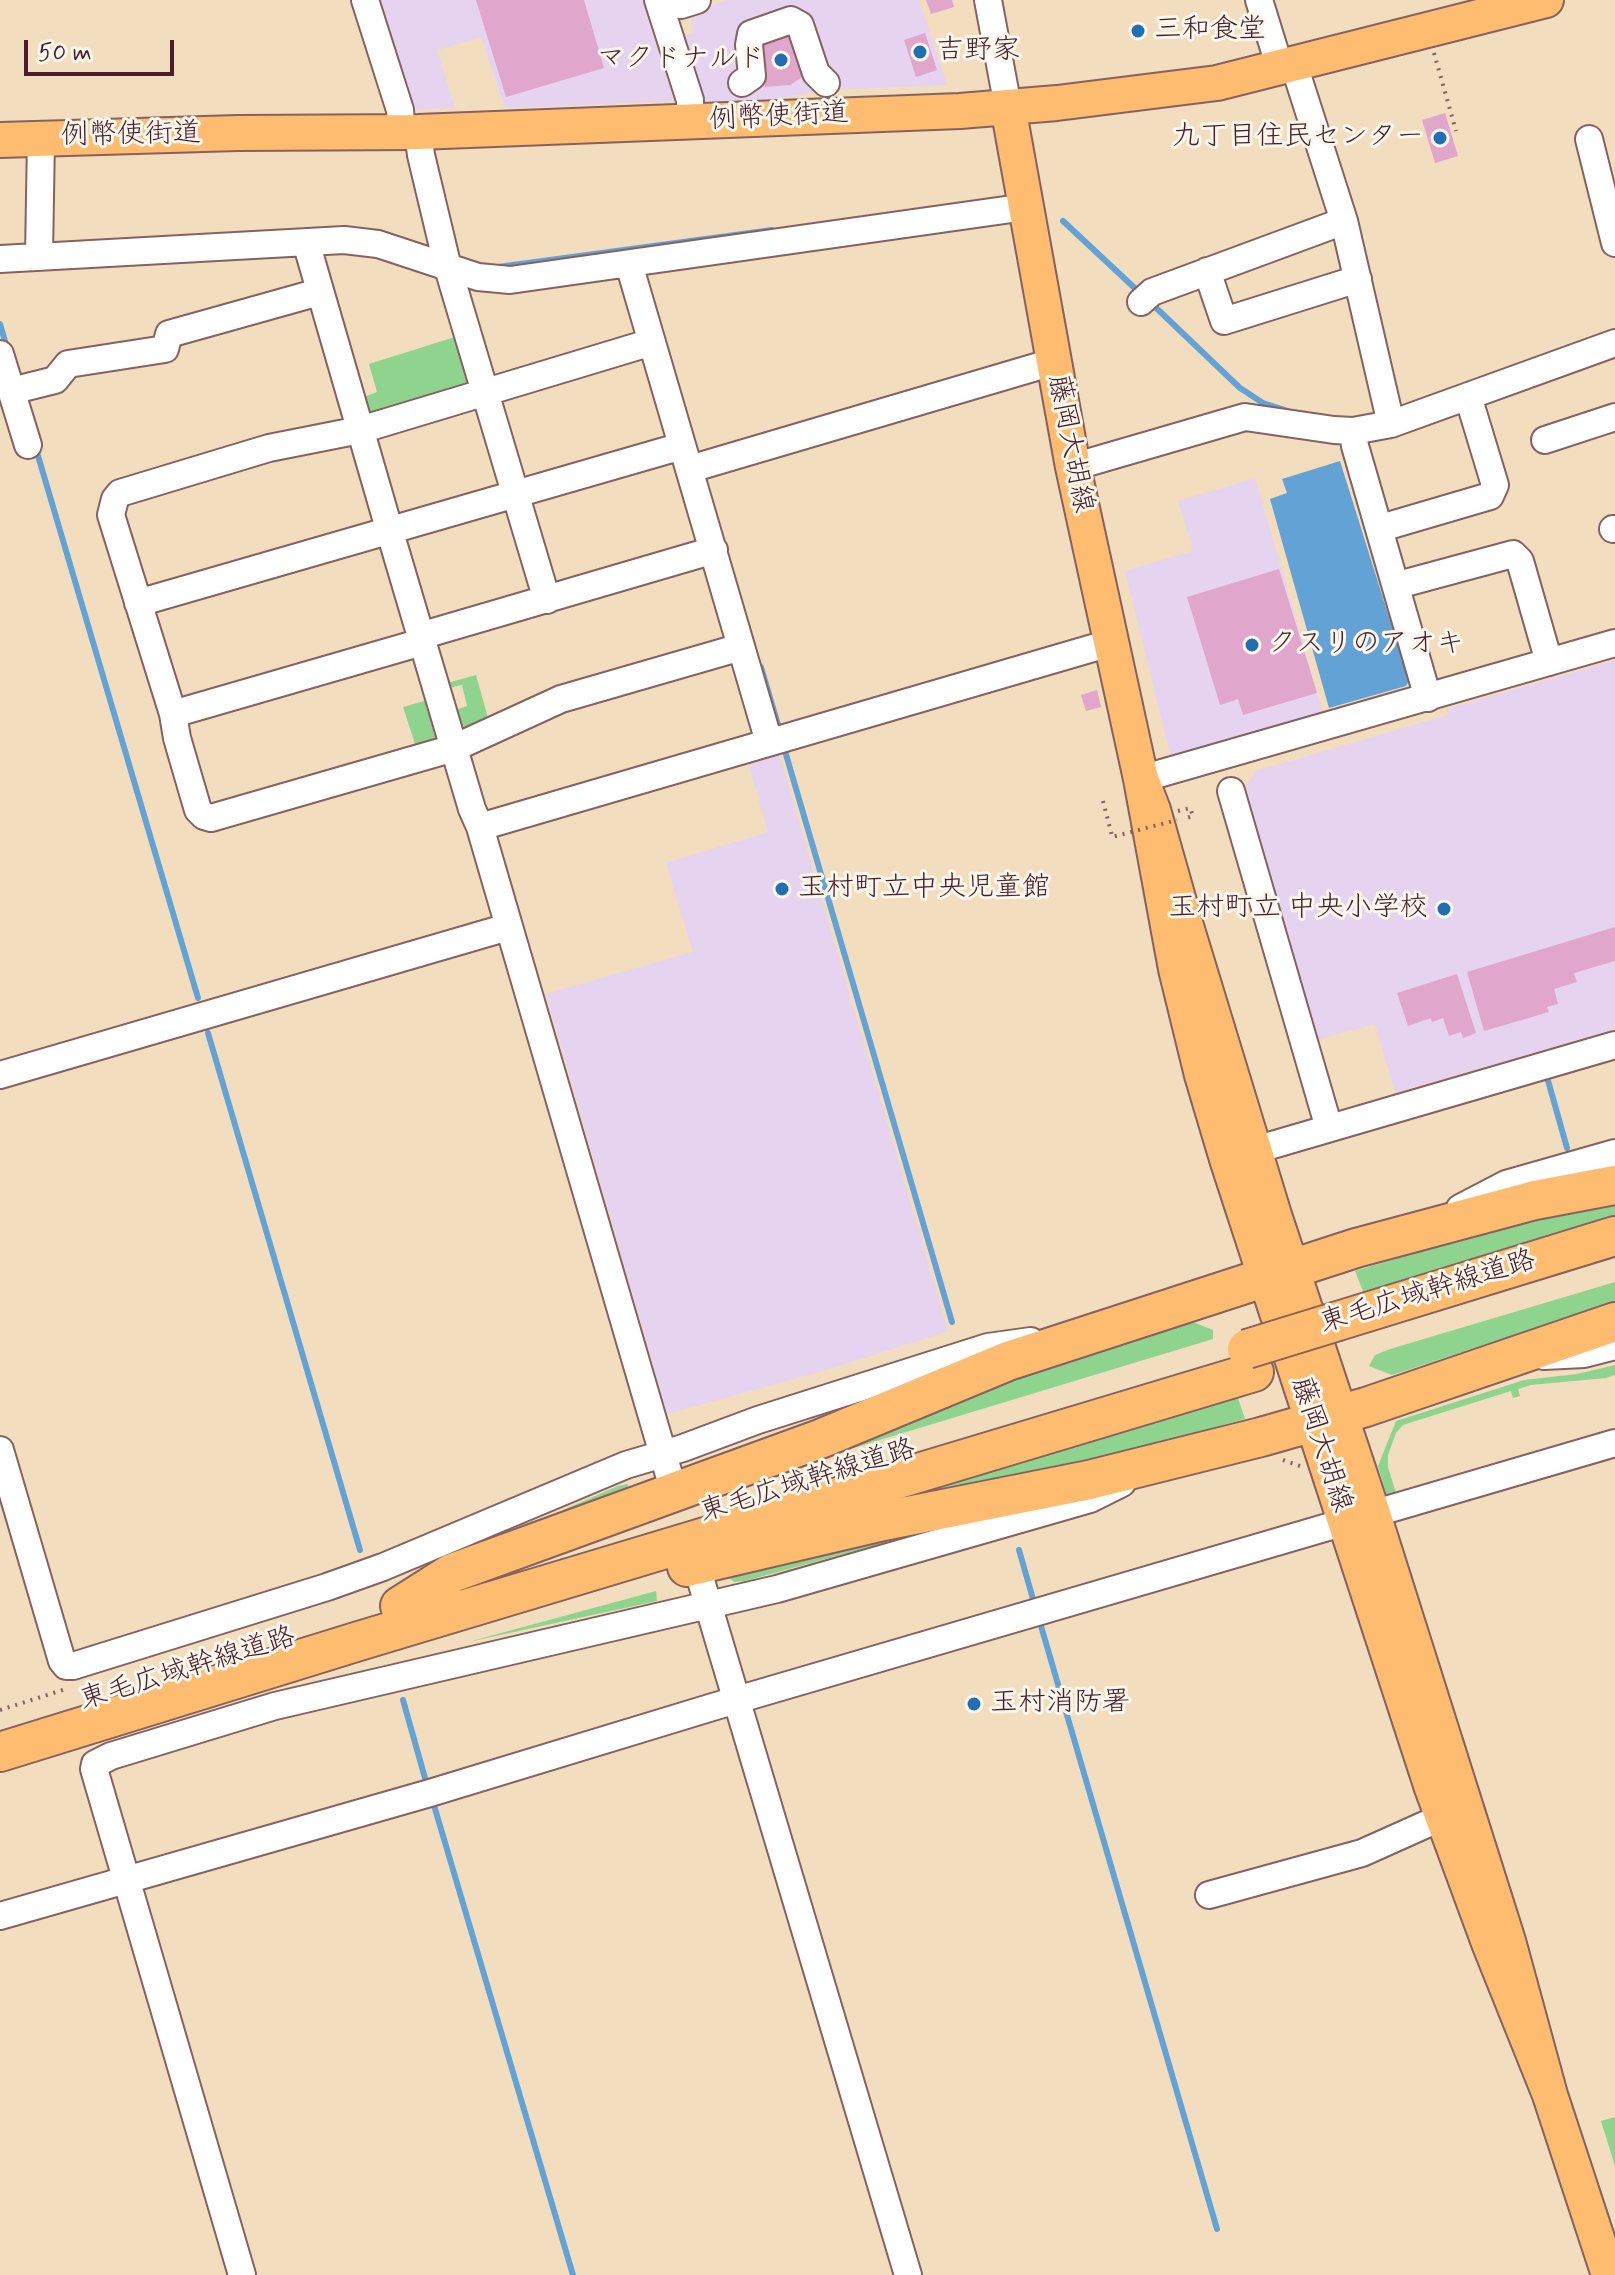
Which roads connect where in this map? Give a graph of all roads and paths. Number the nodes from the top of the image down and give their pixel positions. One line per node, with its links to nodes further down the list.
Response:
1 (365, 0): 13 (street)
2 (988, 0): 10 (street)
3 (1259, 0): 7 (street)
4 (1546, 0): 6 (main road, 例幣使街道)
5 (679, 2): 11 (street)
6 (1427, 31): 7 (main road, 例幣使街道); 12 (path)
7 (1287, 67): 10 (main road, 例幣使街道); 18 (street)
8 (742, 83): 9 (street)
9 (826, 83)
10 (1008, 107): 11 (main road, 例幣使街道); 17 (main road, 藤岡大胡線)
11 (690, 122): 13 (main road, 例幣使街道)
12 (1456, 131)
13 (410, 132): 14 (main road, 例幣使街道); 24 (street)
14 (41, 138): 16 (main road, 例幣使街道); 21 (street)
15 (1589, 139): 20 (street)
16 (0, 140)
17 (1026, 207): 23 (street); 32 (main road, 藤岡大胡線)
18 (1344, 221): 25 (street); 26 (street)
19 (306, 242): 21 (street); 24 (street); 27 (street)
20 (1615, 243)
21 (39, 256): 22 (street)
22 (0, 259)
23 (629, 264): 24 (street); 29 (street)
24 (448, 268): 33 (street)
25 (1207, 271): 26 (street); 28 (street)
26 (1358, 279): 37 (street)
27 (319, 292): 34 (street); 38 (street)
28 (1147, 297)
29 (652, 342): 33 (street); 42 (street)
30 (1615, 343): 35 (street)
31 (0, 354): 34 (street)
32 (1053, 362): 42 (street); 43 (main road, 藤岡大胡線)
33 (484, 392): 38 (street); 44 (street)
34 (8, 396): 41 (street)
35 (1468, 396): 37 (street); 45 (street)
36 (1615, 417): 40 (street)
37 (1391, 424): 39 (street)
38 (360, 430): 46 (street); 50 (street)
39 (1353, 431): 43 (street); 45 (street)
40 (1545, 440)
41 (28, 445)
42 (686, 457): 44 (street); 47 (street)
43 (1073, 467): 52 (main road, 藤岡大胡線)
44 (513, 493): 46 (street); 49 (street)
45 (1381, 528): 48 (street)
46 (390, 532): 50 (street); 51 (street)
47 (714, 550): 49 (street); 54 (street)
48 (1398, 585): 55 (street); 56 (street)
49 (547, 600): 51 (street)
50 (138, 603): 57 (street)
51 (421, 639): 57 (street); 59 (street)
52 (1110, 643): 58 (street); 60 (main road, 藤岡大胡線)
53 (1615, 643): 55 (street)
54 (741, 647): 58 (street); 59 (street)
55 (1549, 662): 56 (street)
56 (1428, 698): 60 (street)
57 (173, 714): 59 (street)
58 (769, 742): 66 (street)
59 (454, 748): 66 (street)
60 (1141, 779): 72 (main road, 藤岡大胡線); 72 (main road, 藤岡大胡線)
61 (1231, 791): 70 (street)
62 (1103, 801): 65 (path, bridge)
63 (1190, 808): 64 (path)
64 (1193, 816)
65 (1177, 820)
66 (480, 827): 67 (street)
67 (508, 927): 69 (street); 87 (street)
68 (1615, 1045): 70 (street)
69 (0, 1075)
70 (1329, 1128): 72 (street)
71 (1615, 1153): 74 (street)
72 (1239, 1155): 77 (main road, 藤岡大胡線)
73 (1615, 1185): 74 (highway)
74 (1434, 1226): 77 (highway)
75 (1615, 1236): 79 (highway, 東毛広域幹線道路)
76 (1615, 1264): 79 (highway, 東毛広域幹線道路)
77 (1290, 1274): 80 (highway); 84 (main road, 藤岡大胡線)
78 (1615, 1322): 82 (highway)
79 (1341, 1333): 83 (highway, 東毛広域幹線道路)
80 (1070, 1340): 87 (street); 92 (highway)
81 (1615, 1346): 82 (street)
82 (1524, 1352): 84 (highway)
83 (1250, 1360): 92 (highway, 東毛広域幹線道路); 94 (highway, 東毛広域幹線道路)
84 (1315, 1416): 88 (highway); 90 (main road, 藤岡大胡線)
85 (1615, 1443): 90 (street)
86 (0, 1450): 87 (street)
87 (662, 1454): 89 (street)
88 (1148, 1466): 93 (street); 94 (highway)
89 (672, 1485)
90 (1360, 1517): 95 (street); 98 (main road, 藤岡大胡線); 98 (main road, 藤岡大胡線)
91 (699, 1574): 93 (street)
92 (400, 1606): 96 (highway, 東毛広域幹線道路)
93 (708, 1606): 95 (street); 99 (street)
94 (359, 1641): 97 (highway, 東毛広域幹線道路)
95 (735, 1700): 99 (street); 103 (street)
96 (0, 1726)
97 (0, 1752)
98 (1454, 1814): 100 (street); 104 (main road, 藤岡大胡線)
99 (127, 1879): 101 (street); 102 (street)
100 (1209, 1895)
101 (0, 1916)
102 (242, 2275)
103 (908, 2275)
104 (1609, 2275)

